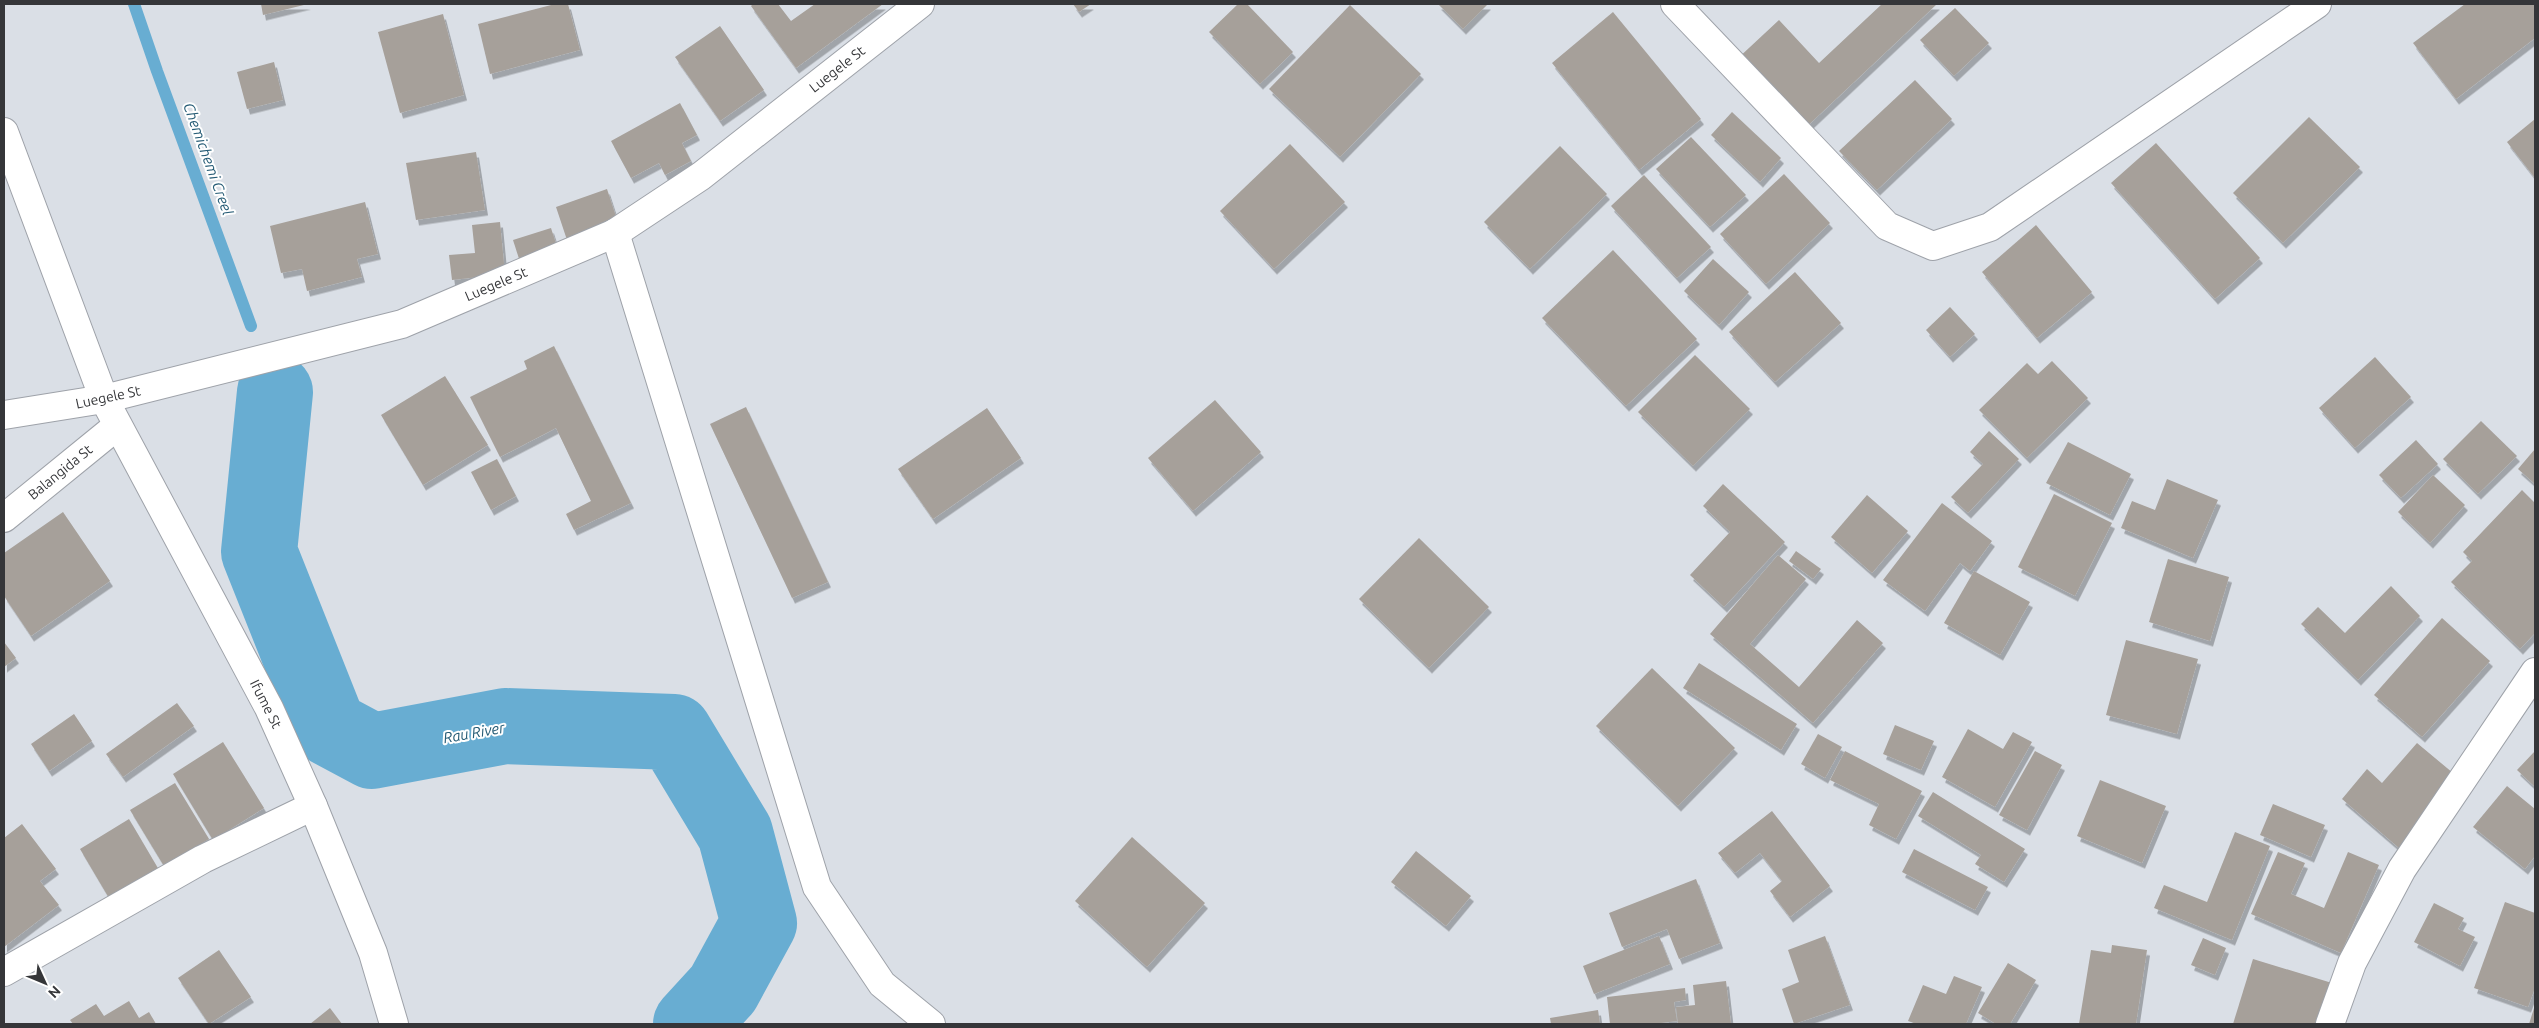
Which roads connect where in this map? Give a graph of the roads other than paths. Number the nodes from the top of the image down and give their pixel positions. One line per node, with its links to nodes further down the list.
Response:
1 (920, 4): 5 (street, Luegele St)
2 (1675, 4): 3 (street)
3 (2317, 4)
4 (4, 132): 6 (street, Ifume St)
5 (615, 233): 6 (street, Luegele St); 14 (street)
6 (104, 399): 7 (street, Luegele St); 8 (street, Ifume St)
7 (4, 415)
8 (117, 426): 9 (street, Balangida St); 11 (street, Ifume St)
9 (4, 518)
10 (2535, 672): 15 (street)
11 (313, 806): 12 (street); 13 (street, Ifume St)
12 (4, 972)
13 (394, 1024)
14 (931, 1024)
15 (2330, 1024)

